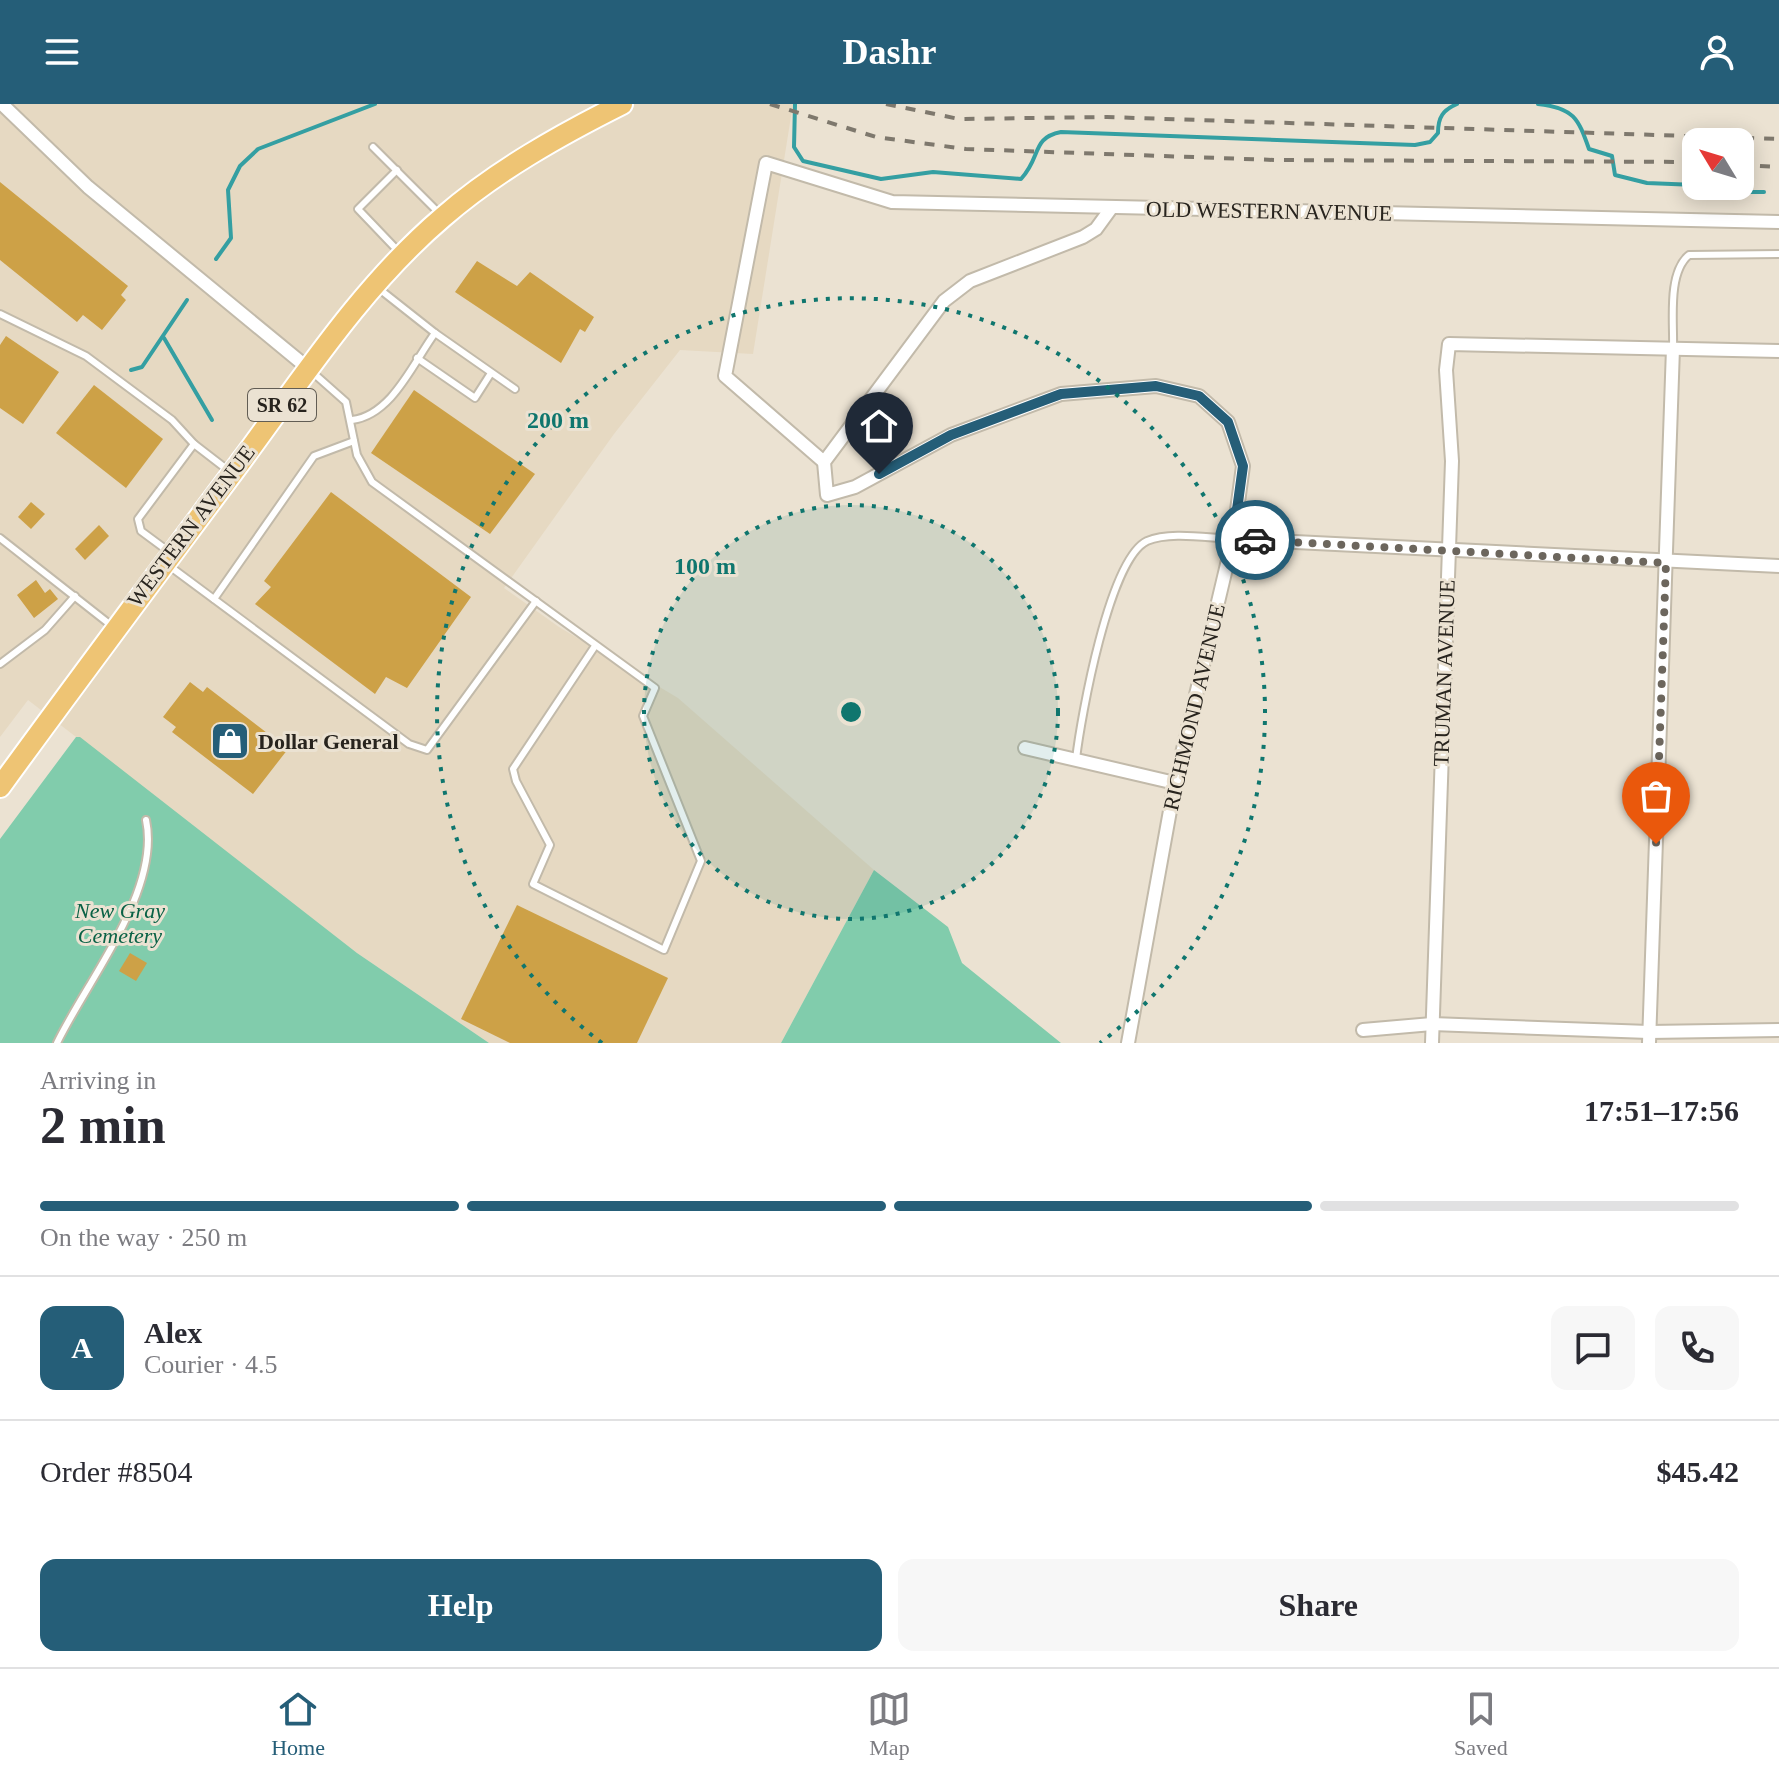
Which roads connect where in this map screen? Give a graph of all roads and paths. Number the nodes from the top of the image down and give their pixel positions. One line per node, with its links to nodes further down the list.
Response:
1 (2, 104): 16 (street)
2 (622, 104): 6 (main road, WESTERN AVENUE / SR 62)
3 (373, 147): 4 (lane)
4 (397, 170): 6 (lane); 9 (lane)
5 (1112, 207): 7 (street, OLD WESTERN AVENUE); 22 (street); 22 (street, OLD WESTERN AVENUE)
6 (443, 216): 9 (main road, WESTERN AVENUE / SR 62)
7 (1779, 222)
8 (1779, 254): 13 (lane)
9 (402, 256): 10 (main road, WESTERN AVENUE / SR 62)
10 (375, 285): 12 (lane); 16 (main road, WESTERN AVENUE / SR 62)
11 (0, 314): 21 (lane)
12 (435, 333): 15 (lane); 17 (lane)
13 (1673, 348): 14 (street, TRUMAN AVENUE); 26 (street, TRUMAN AVENUE); 28 (street)
14 (1779, 351)
15 (417, 358): 17 (lane); 19 (lane)
16 (309, 369): 19 (lane); 23 (main road, WESTERN AVENUE / SR 62)
17 (491, 373): 18 (lane)
18 (515, 389)
19 (352, 420): 20 (lane)
20 (354, 441): 31 (lane); 32 (lane)
21 (194, 444): 23 (lane); 27 (lane)
22 (824, 462): 25 (street, RICHMOND AVENUE)
23 (232, 473): 27 (main road, WESTERN AVENUE / SR 62)
24 (0, 538): 30 (lane)
25 (1233, 539): 26 (street); 37 (lane); 38 (street, RICHMOND AVENUE)
26 (1448, 552): 28 (street); 41 (street, TRUMAN AVENUE)
27 (167, 557): 31 (lane); 33 (main road, WESTERN AVENUE / SR 62)
28 (1666, 563): 29 (street); 45 (street)
29 (1779, 566)
30 (75, 596): 33 (lane); 35 (lane)
31 (214, 599): 32 (lane)
32 (536, 601): 34 (lane)
33 (115, 628): 39 (main road, WESTERN AVENUE / SR 62)
34 (595, 646): 34 (lane)
35 (0, 664)
36 (1025, 748): 37 (street)
37 (1076, 759): 38 (street)
38 (1175, 783): 47 (street, RICHMOND AVENUE)
39 (0, 787)
40 (146, 820): 46 (lane)
41 (1432, 1024): 42 (street); 45 (street); 48 (street, TRUMAN AVENUE)
42 (1363, 1030)
43 (1779, 1030): 44 (street)
44 (1711, 1037): 45 (street)
45 (1649, 1038)
46 (57, 1043)
47 (1128, 1043)
48 (1432, 1043)

